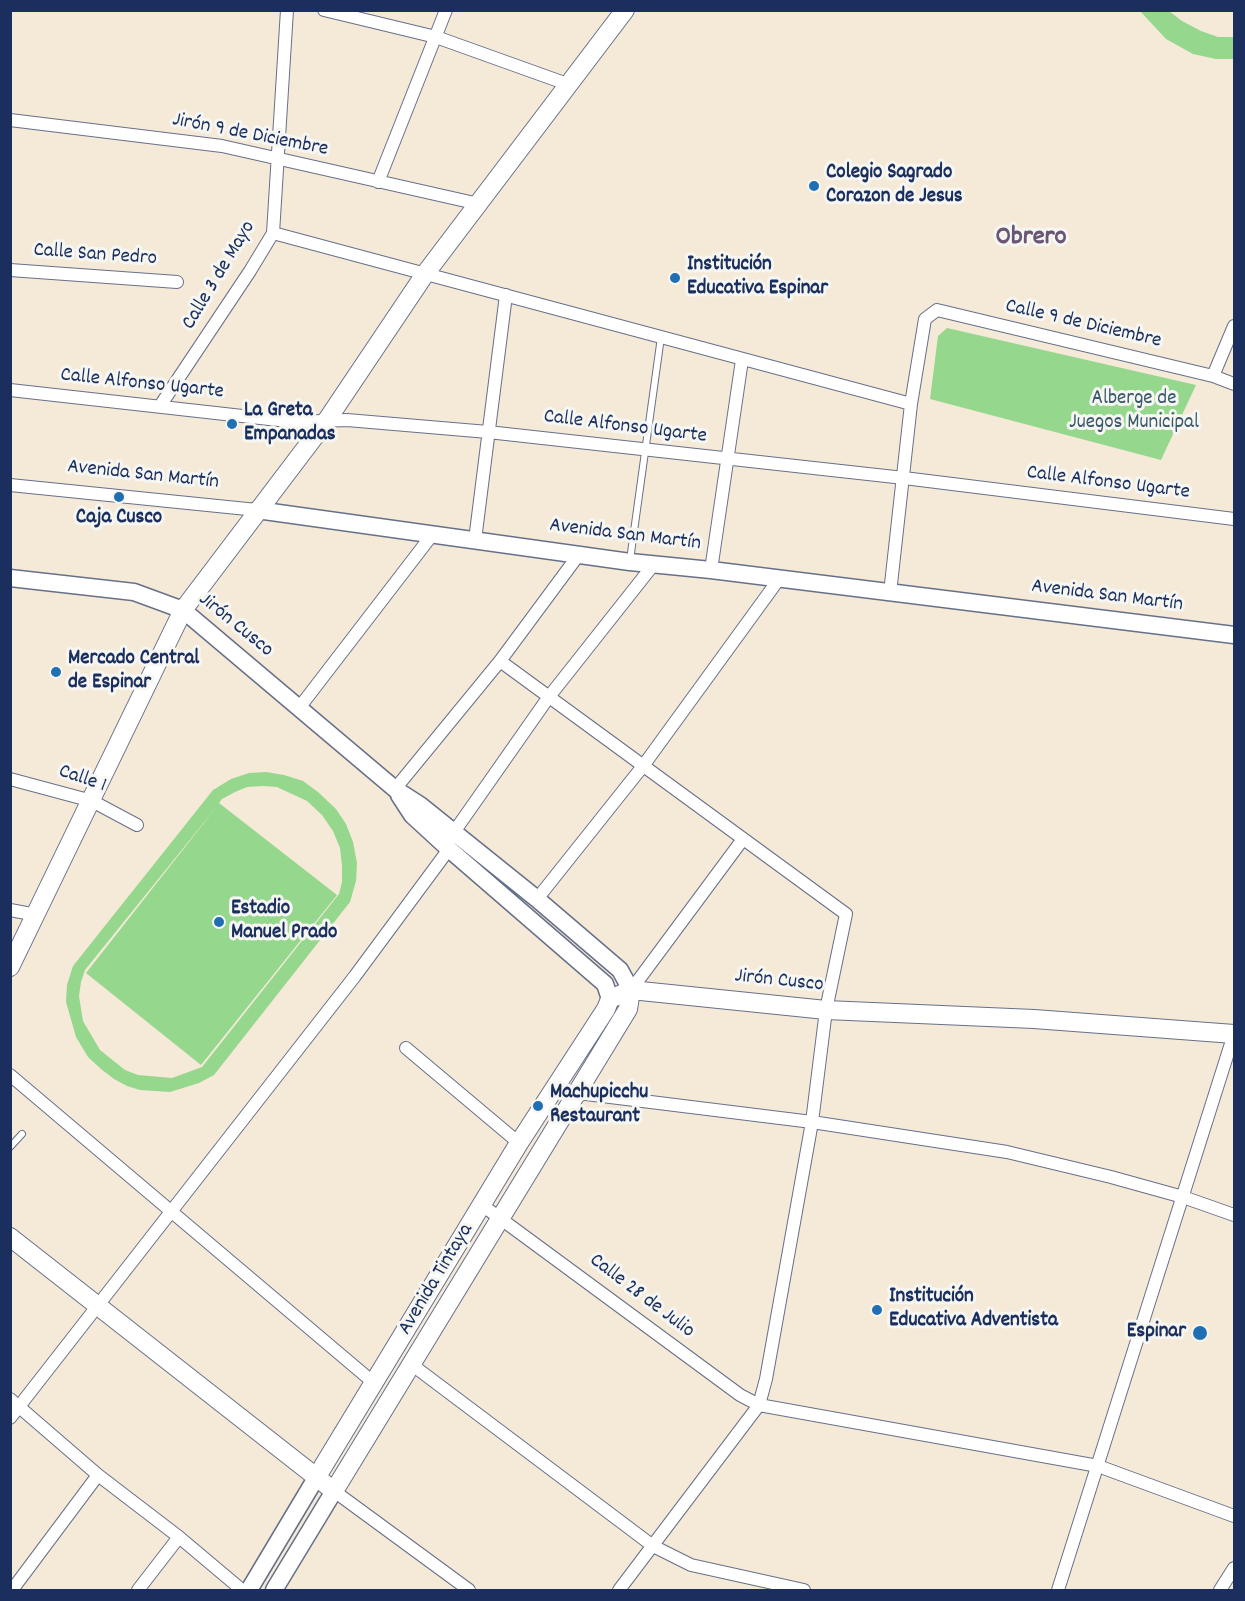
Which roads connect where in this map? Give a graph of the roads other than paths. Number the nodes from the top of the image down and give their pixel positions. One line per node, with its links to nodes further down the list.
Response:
1 (287, 10): 8 (street, Calle 3 de Mayo)
2 (324, 10): 5 (street)
3 (446, 10): 5 (street)
4 (625, 10): 6 (main road)
5 (436, 38): 6 (street); 9 (street)
6 (570, 85): 10 (main road)
7 (10, 120): 8 (street, Jirón 9 de Diciembre)
8 (278, 158): 9 (street, Jirón 9 de Diciembre); 11 (street, Calle 3 de Mayo)
9 (378, 182): 10 (street, Jirón 9 de Diciembre)
10 (479, 204): 13 (main road)
11 (273, 233): 13 (street); 23 (street, Calle 3 de Mayo)
12 (10, 270): 14 (street, Calle San Pedro)
13 (425, 274): 15 (street); 24 (main road)
14 (177, 282)
15 (506, 296): 17 (street); 25 (street)
16 (1234, 326): 19 (street)
17 (661, 337): 18 (street); 26 (lane)
18 (742, 360): 22 (street); 27 (street)
19 (1213, 376): 20 (street, Calle 9 de Diciembre); 22 (street, Calle 9 de Diciembre)
20 (1234, 384)
21 (10, 390): 23 (street, Calle Alfonso Ugarte)
22 (911, 404): 28 (street)
23 (160, 406): 24 (street, Calle Alfonso Ugarte)
24 (327, 420): 25 (street, Calle Alfonso Ugarte); 30 (main road)
25 (488, 432): 26 (street, Calle Alfonso Ugarte); 33 (street)
26 (646, 450): 27 (street, Calle Alfonso Ugarte); 35 (lane)
27 (726, 459): 28 (street, Calle Alfonso Ugarte); 37 (street)
28 (904, 478): 31 (street, Calle Alfonso Ugarte); 40 (street)
29 (10, 484): 30 (street, Avenida San Martín)
30 (257, 510): 32 (main road, Avenida San Martín); 41 (main road)
31 (1234, 519)
32 (432, 535): 33 (main road, Avenida San Martín); 45 (street)
33 (475, 540): 34 (main road, Avenida San Martín)
34 (580, 554): 35 (main road, Avenida San Martín); 43 (street)
35 (630, 562): 36 (main road, Avenida San Martín)
36 (654, 564): 37 (main road, Avenida San Martín); 44 (street)
37 (711, 570): 39 (main road, Avenida San Martín)
38 (10, 578): 41 (main road, Jirón Cusco)
39 (778, 579): 40 (main road, Avenida San Martín); 46 (street)
40 (890, 593): 42 (main road, Avenida San Martín)
41 (183, 610): 45 (main road, Jirón Cusco); 49 (main road)
42 (1234, 635)
43 (500, 661): 44 (street); 48 (street)
44 (548, 698): 46 (street); 51 (street)
45 (299, 708): 48 (main road, Jirón Cusco)
46 (643, 766): 52 (street); 54 (street)
47 (10, 779): 49 (street, Calle 1)
48 (395, 789): 51 (main road, Jirón Cusco); 53 (main road, Jirón Cusco)
49 (92, 801): 50 (street, Calle 1); 56 (main road)
50 (137, 825)
51 (454, 832): 54 (main road, Jirón Cusco)
52 (743, 839): 58 (street); 60 (street)
53 (449, 849): 59 (main road, Jirón Cusco); 71 (street)
54 (537, 899): 58 (main road, Jirón Cusco)
55 (10, 910): 56 (street)
56 (37, 915): 57 (main road)
57 (10, 967)
58 (631, 990): 59 (main road); 60 (main road, Jirón Cusco); 64 (main road, Avenida Tintaya)
59 (610, 999): 67 (main road, Avenida Tintaya)
60 (826, 1010): 61 (main road, Jirón Cusco); 65 (street)
61 (1234, 1034): 69 (street)
62 (406, 1048): 67 (street)
63 (10, 1075): 71 (street)
64 (578, 1093): 65 (street); 73 (main road, Avenida Tintaya)
65 (812, 1122): 69 (street); 79 (street)
66 (22, 1134): 68 (lane)
67 (519, 1143): 70 (main road, Avenida Tintaya)
68 (10, 1147)
69 (1183, 1197): 72 (street); 81 (street)
70 (482, 1204): 73 (street, Calle 28 de Julio); 77 (main road, Avenida Tintaya)
71 (172, 1211): 75 (street); 77 (street)
72 (1234, 1215)
73 (501, 1217): 76 (main road, Avenida Tintaya); 79 (street, Calle 28 de Julio)
74 (10, 1237): 75 (main road)
75 (98, 1306): 78 (street); 83 (main road)
76 (411, 1364): 84 (main road, Avenida Tintaya); 87 (street)
77 (374, 1383): 83 (main road, Avenida Tintaya)
78 (15, 1403): 80 (street); 82 (street)
79 (759, 1405): 81 (street); 87 (street)
80 (10, 1418)
81 (1098, 1466): 85 (street); 97 (street)
82 (98, 1475): 86 (street); 89 (street)
83 (316, 1478): 84 (main road); 92 (main road, Avenida Tintaya)
84 (334, 1491): 93 (main road, Avenida Tintaya); 94 (street)
85 (1234, 1516)
86 (179, 1537): 90 (street); 91 (street)
87 (653, 1546): 95 (street); 96 (street)
88 (1234, 1568): 98 (street)
89 (12, 1590)
90 (138, 1590)
91 (242, 1590)
92 (249, 1590)
93 (274, 1590)
94 (469, 1590)
95 (619, 1590)
96 (799, 1590)
97 (1058, 1590)
98 (1220, 1590)

